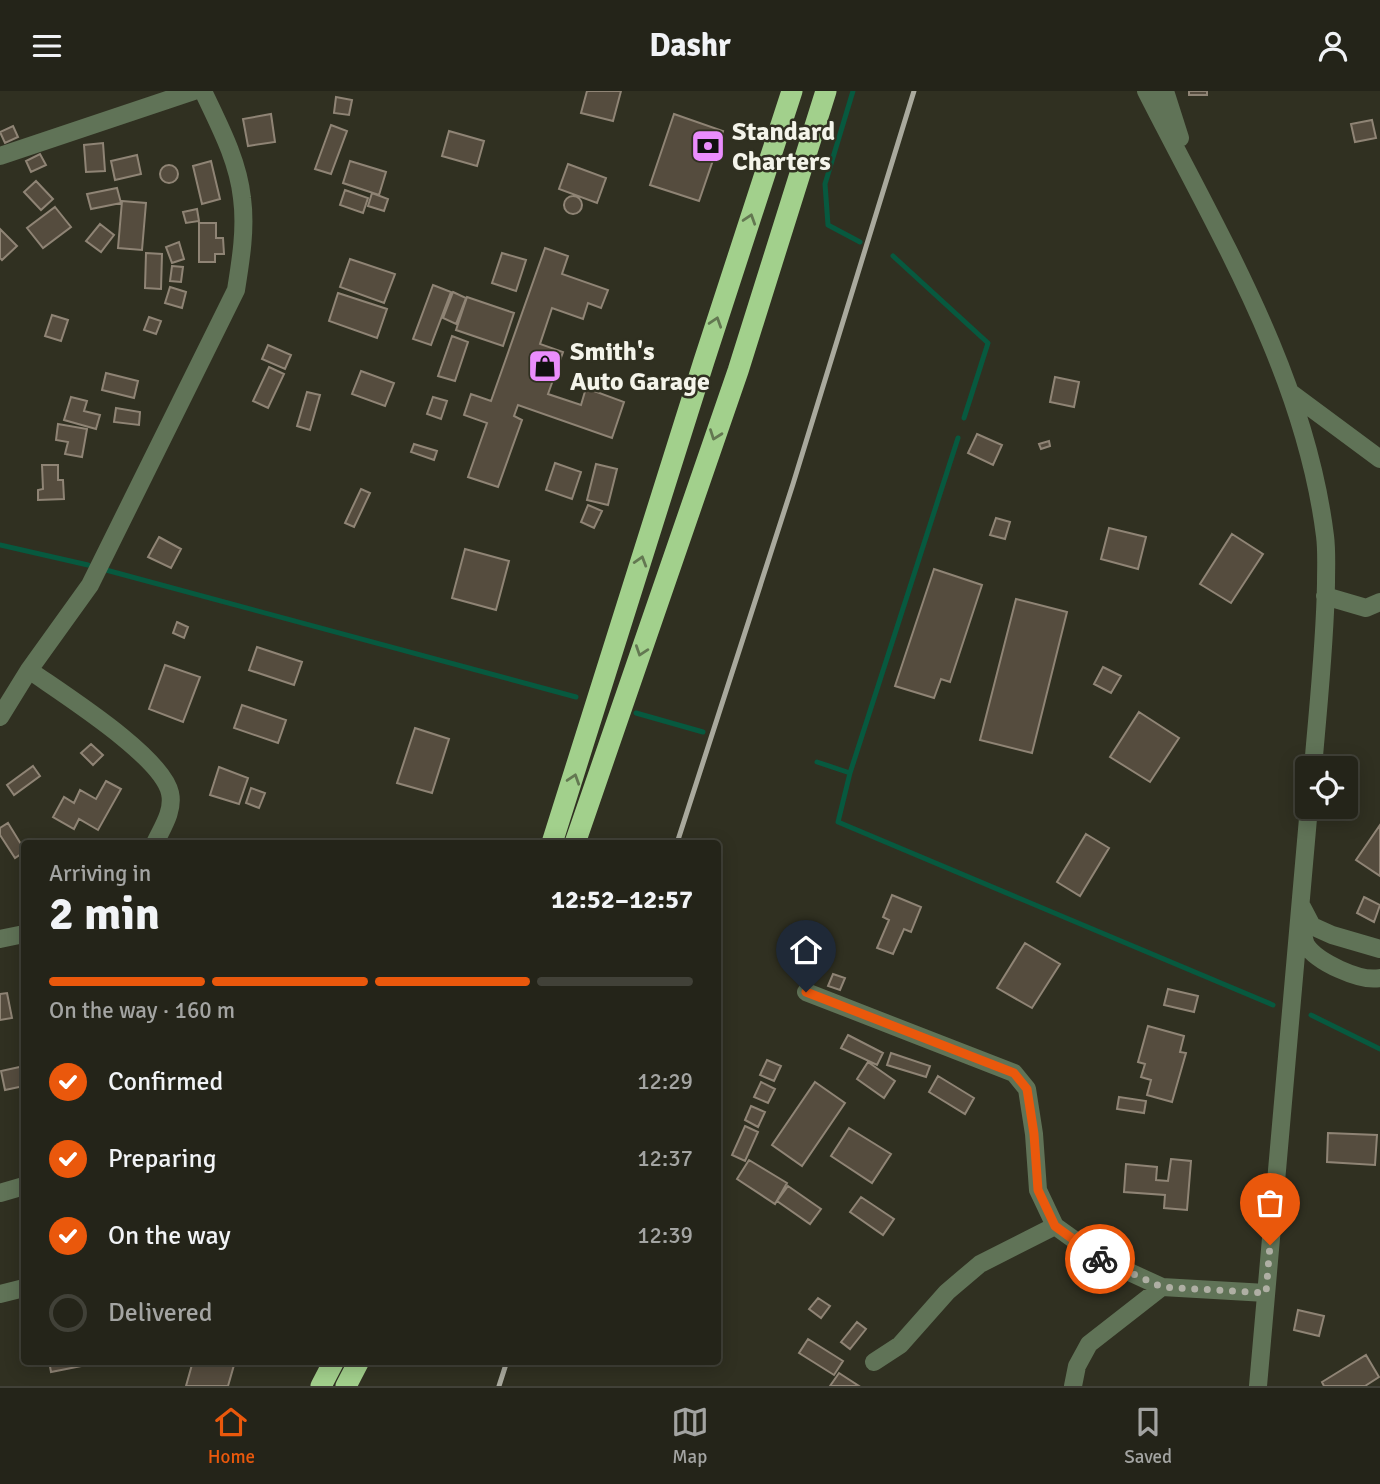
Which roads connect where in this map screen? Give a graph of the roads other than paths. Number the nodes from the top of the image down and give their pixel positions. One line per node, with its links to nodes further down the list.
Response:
1 (194, 91): 7 (street)
2 (203, 91): 13 (street)
3 (792, 91): 18 (highway, one-way to 3)
4 (826, 91): 19 (highway, one-way to 19)
5 (1146, 91): 8 (street)
6 (1165, 91): 8 (street)
7 (0, 156)
8 (1211, 216): 9 (street)
9 (1291, 393): 10 (street); 11 (street)
10 (1380, 459)
11 (1325, 596): 12 (street); 15 (street)
12 (1380, 602)
13 (29, 670): 14 (street); 17 (street)
14 (0, 717)
15 (1314, 756)
16 (1308, 819): 20 (street)
17 (156, 840)
18 (553, 840)
19 (576, 840)
20 (1300, 913): 23 (street); 24 (street); 31 (street)
21 (21, 934): 22 (street)
22 (0, 939)
23 (1380, 949)
24 (1380, 978)
25 (806, 992): 28 (street)
26 (21, 1187): 27 (street)
27 (0, 1193)
28 (1055, 1226): 29 (street); 33 (street)
29 (1162, 1287): 31 (street); 38 (street)
30 (21, 1289): 32 (street)
31 (1266, 1293): 39 (street)
32 (0, 1294)
33 (874, 1362)
34 (332, 1365): 36 (highway)
35 (357, 1365): 37 (highway)
36 (321, 1386)
37 (346, 1386)
38 (1073, 1386)
39 (1258, 1386)

